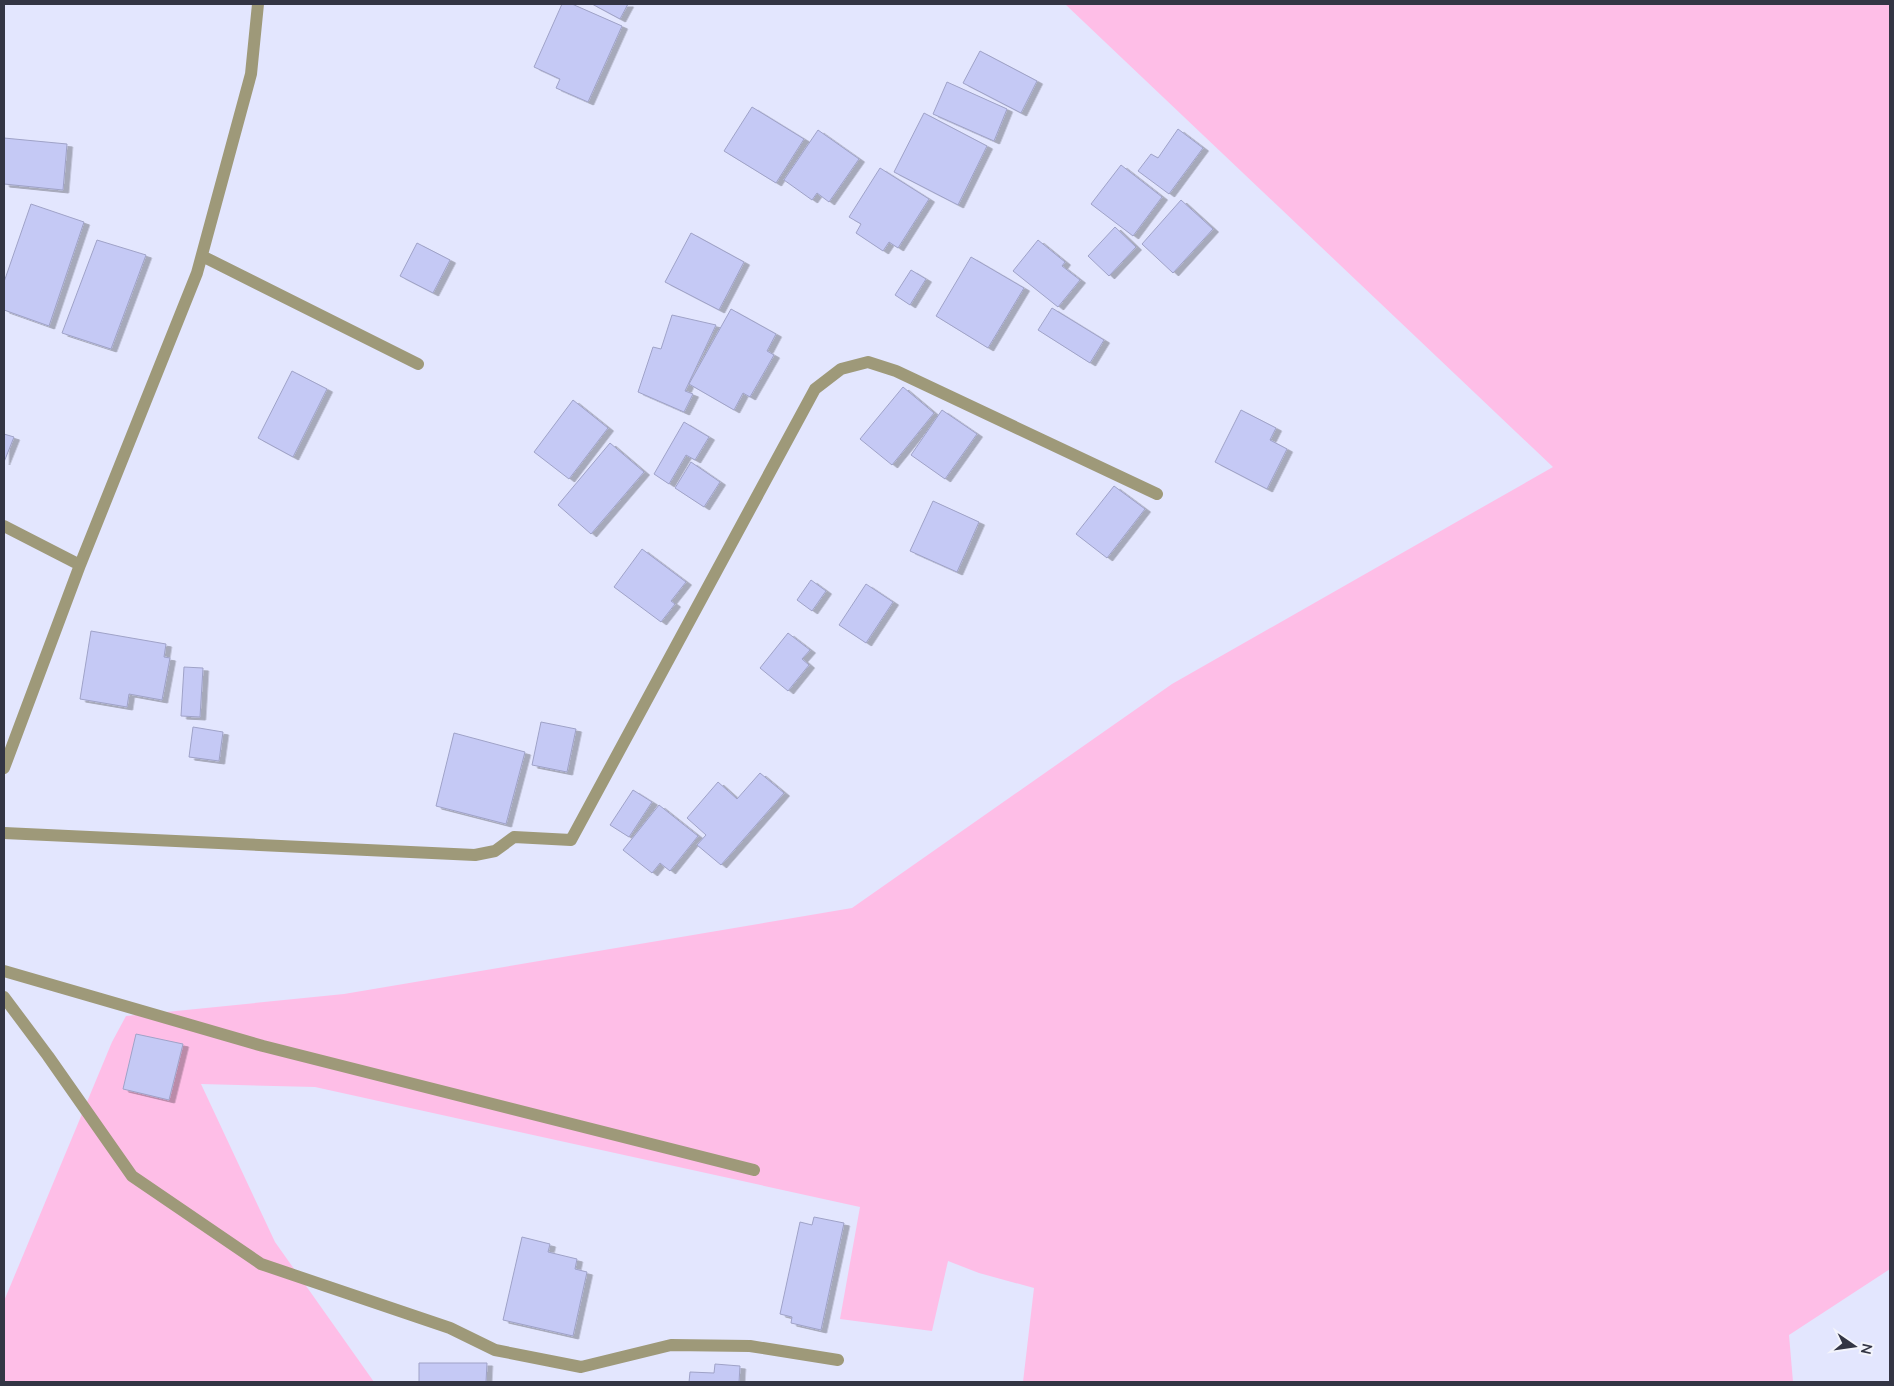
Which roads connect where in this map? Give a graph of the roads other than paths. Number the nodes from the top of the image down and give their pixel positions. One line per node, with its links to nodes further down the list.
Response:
1 (258, 4): 2 (street)
2 (202, 256): 3 (street); 6 (street)
3 (418, 364)
4 (1157, 494): 8 (street)
5 (4, 526): 6 (street)
6 (80, 565): 7 (street)
7 (4, 768)
8 (4, 833)
9 (4, 971): 11 (street)
10 (4, 997): 12 (street)
11 (754, 1170)
12 (838, 1360)

